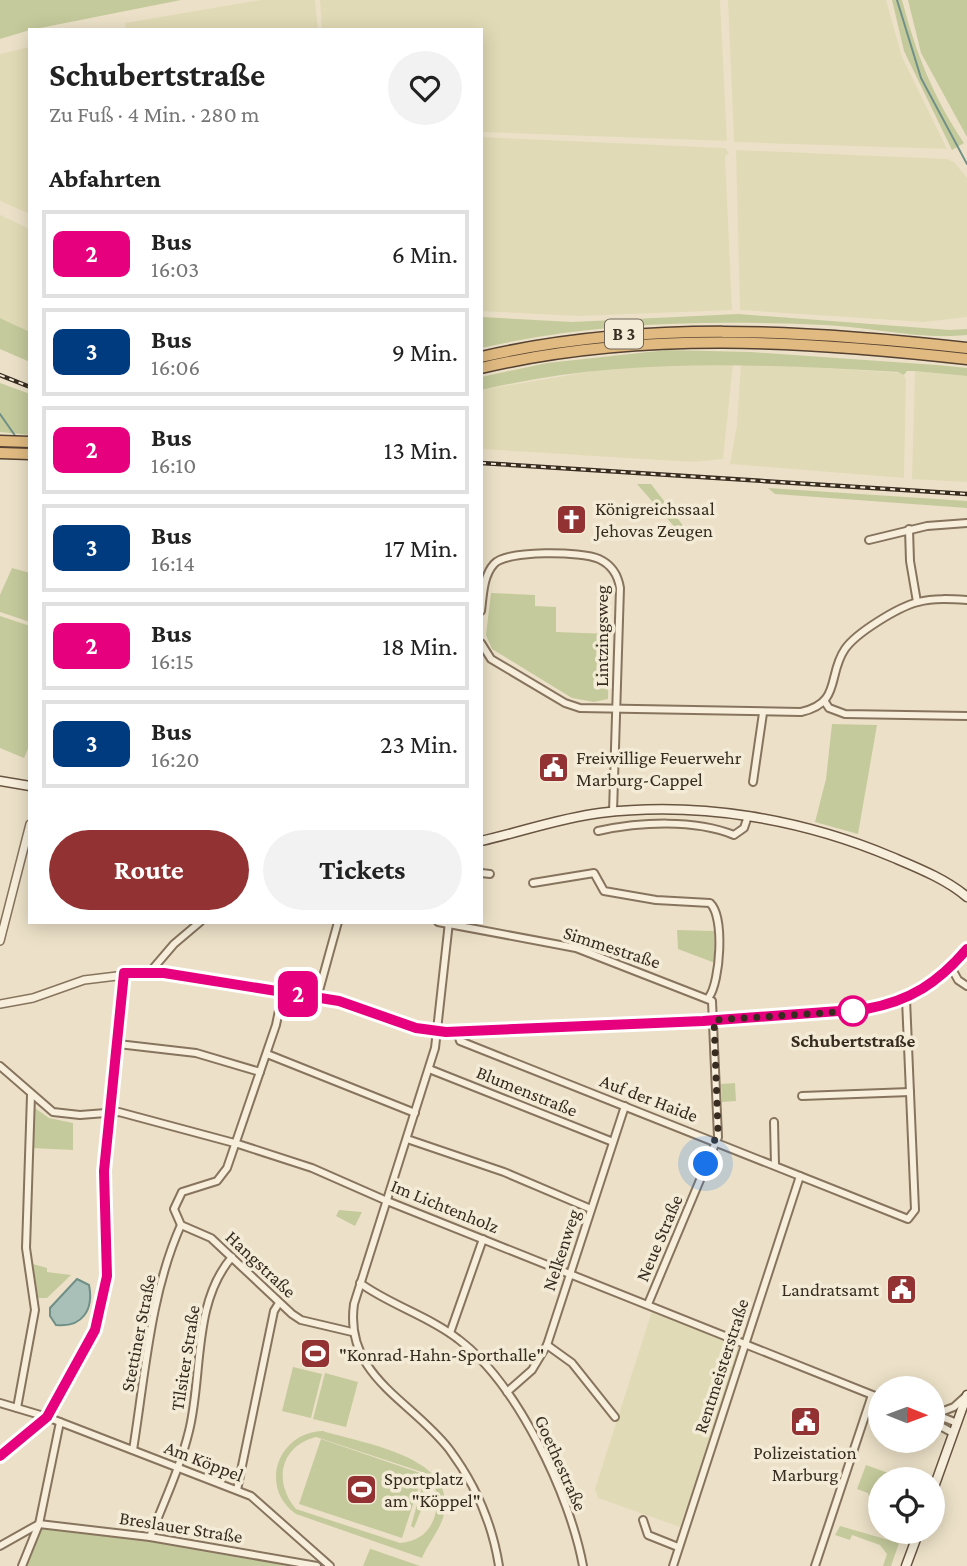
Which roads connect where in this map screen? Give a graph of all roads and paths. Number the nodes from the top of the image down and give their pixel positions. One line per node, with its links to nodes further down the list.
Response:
1 (967, 340): 2 (highway, B 3)
2 (903, 341): 3 (highway, B 3); 4 (highway, B 3)
3 (967, 348)
4 (483, 357)
5 (967, 359): 6 (highway, B 3)
6 (483, 368)
7 (3, 441): 8 (highway)
8 (28, 442)
9 (0, 453): 10 (highway)
10 (28, 454)
11 (967, 523): 12 (street)
12 (909, 529): 13 (street); 16 (street)
13 (869, 540)
14 (967, 600): 16 (street)
15 (483, 602): 19 (street, Lintzingsweg)
16 (917, 602): 18 (street)
17 (484, 656): 19 (street, Lintzingsweg)
18 (825, 702): 20 (street); 21 (street)
19 (616, 711): 20 (street); 25 (street, Lintzingsweg)
20 (763, 713): 23 (street)
21 (967, 716)
22 (0, 781): 24 (main road)
23 (753, 782)
24 (28, 786)
25 (613, 811): 26 (main road); 29 (main road)
26 (748, 816): 27 (street); 33 (main road)
27 (598, 831)
28 (28, 832): 38 (street)
29 (483, 840)
30 (483, 873): 31 (street)
31 (490, 874)
32 (533, 883): 45 (street)
33 (967, 897)
34 (198, 924): 41 (street)
35 (337, 924): 46 (street)
36 (449, 924): 50 (street)
37 (454, 924): 45 (street, Simmestraße)
38 (0, 941)
39 (967, 949): 40 (street)
40 (951, 967): 43 (street); 47 (street)
41 (150, 972): 42 (street); 44 (street)
42 (124, 973): 48 (street); 52 (street)
43 (967, 986)
44 (283, 991): 46 (street); 53 (street)
45 (709, 997): 49 (street)
46 (317, 998): 50 (street)
47 (906, 999): 49 (street); 57 (street)
48 (0, 1004)
49 (714, 1020): 51 (street); 65 (street, Neue Straße)
50 (438, 1031): 51 (street); 55 (street)
51 (457, 1031): 60 (street, Auf der Haide)
52 (118, 1044): 56 (street); 61 (street)
53 (267, 1054): 56 (street); 62 (street)
54 (0, 1066): 58 (street, Im Lichtenholz)
55 (429, 1069): 62 (street); 66 (street, Blumenstraße)
56 (260, 1072): 67 (street)
57 (909, 1092): 59 (street); 69 (street, Auf der Haide)
58 (31, 1096): 61 (street, Im Lichtenholz); 88 (street)
59 (802, 1096)
60 (625, 1107): 65 (street, Auf der Haide); 66 (street, Nelkenweg)
61 (111, 1112): 67 (street, Im Lichtenholz); 90 (street)
62 (415, 1112): 64 (street)
63 (774, 1122): 68 (street)
64 (407, 1139): 70 (street); 71 (street)
65 (716, 1141): 68 (street, Auf der Haide); 78 (street, Neue Straße)
66 (613, 1142): 71 (street, Nelkenweg)
67 (238, 1144): 70 (street, Im Lichtenholz); 72 (street)
68 (775, 1165): 69 (street, Auf der Haide)
69 (800, 1176): 81 (street, Rentmeisterstraße)
70 (387, 1201): 73 (street, Im Lichtenholz); 76 (street)
71 (591, 1209): 75 (street, Nelkenweg)
72 (181, 1225): 74 (street, Hangstraße); 97 (street, Stettiner Straße)
73 (482, 1238): 75 (street, Im Lichtenholz); 80 (street)
74 (232, 1257): 77 (street, Hangstraße); 99 (street, Tilsiter Straße)
75 (571, 1274): 78 (street, Im Lichtenholz); 82 (street, Nelkenweg)
76 (360, 1283): 79 (street); 80 (street, Goethestraße)
77 (279, 1303): 79 (street, Hangstraße); 101 (street)
78 (648, 1304): 81 (street, Im Lichtenholz)
79 (352, 1332): 111 (street)
80 (450, 1334): 83 (street, Goethestraße)
81 (744, 1342): 84 (street, Im Lichtenholz); 107 (street, Rentmeisterstraße)
82 (547, 1345): 83 (street, Nelkenweg); 91 (street)
83 (508, 1392): 112 (street, Goethestraße)
84 (868, 1393)
85 (967, 1395): 89 (street); 94 (main road)
86 (0, 1403): 88 (street, Am Köppel)
87 (868, 1407): 114 (street)
88 (16, 1408): 90 (street, Am Köppel)
89 (945, 1411)
90 (47, 1417): 93 (street, Am Köppel); 98 (street)
91 (615, 1417)
92 (945, 1419): 94 (street)
93 (60, 1422): 97 (street, Am Köppel); 103 (street)
94 (957, 1423): 96 (main road)
95 (945, 1429): 96 (street)
96 (953, 1433): 100 (main road)
97 (133, 1450): 99 (street, Am Köppel)
98 (0, 1456)
99 (178, 1467): 101 (street, Am Köppel); 104 (street, Tilsiter Straße)
100 (941, 1467)
101 (237, 1490): 110 (street, Am Köppel)
102 (643, 1520): 107 (street)
103 (38, 1524): 104 (street, Breslauer Straße); 106 (street); 108 (street)
104 (150, 1537): 109 (street, Breslauer Straße)
105 (914, 1544): 115 (main road)
106 (0, 1546)
107 (678, 1547): 113 (street, Rentmeisterstraße)
108 (22, 1566)
109 (317, 1566)
110 (330, 1566)
111 (499, 1566)
112 (583, 1566)
113 (673, 1566)
114 (815, 1566)
115 (906, 1566)

